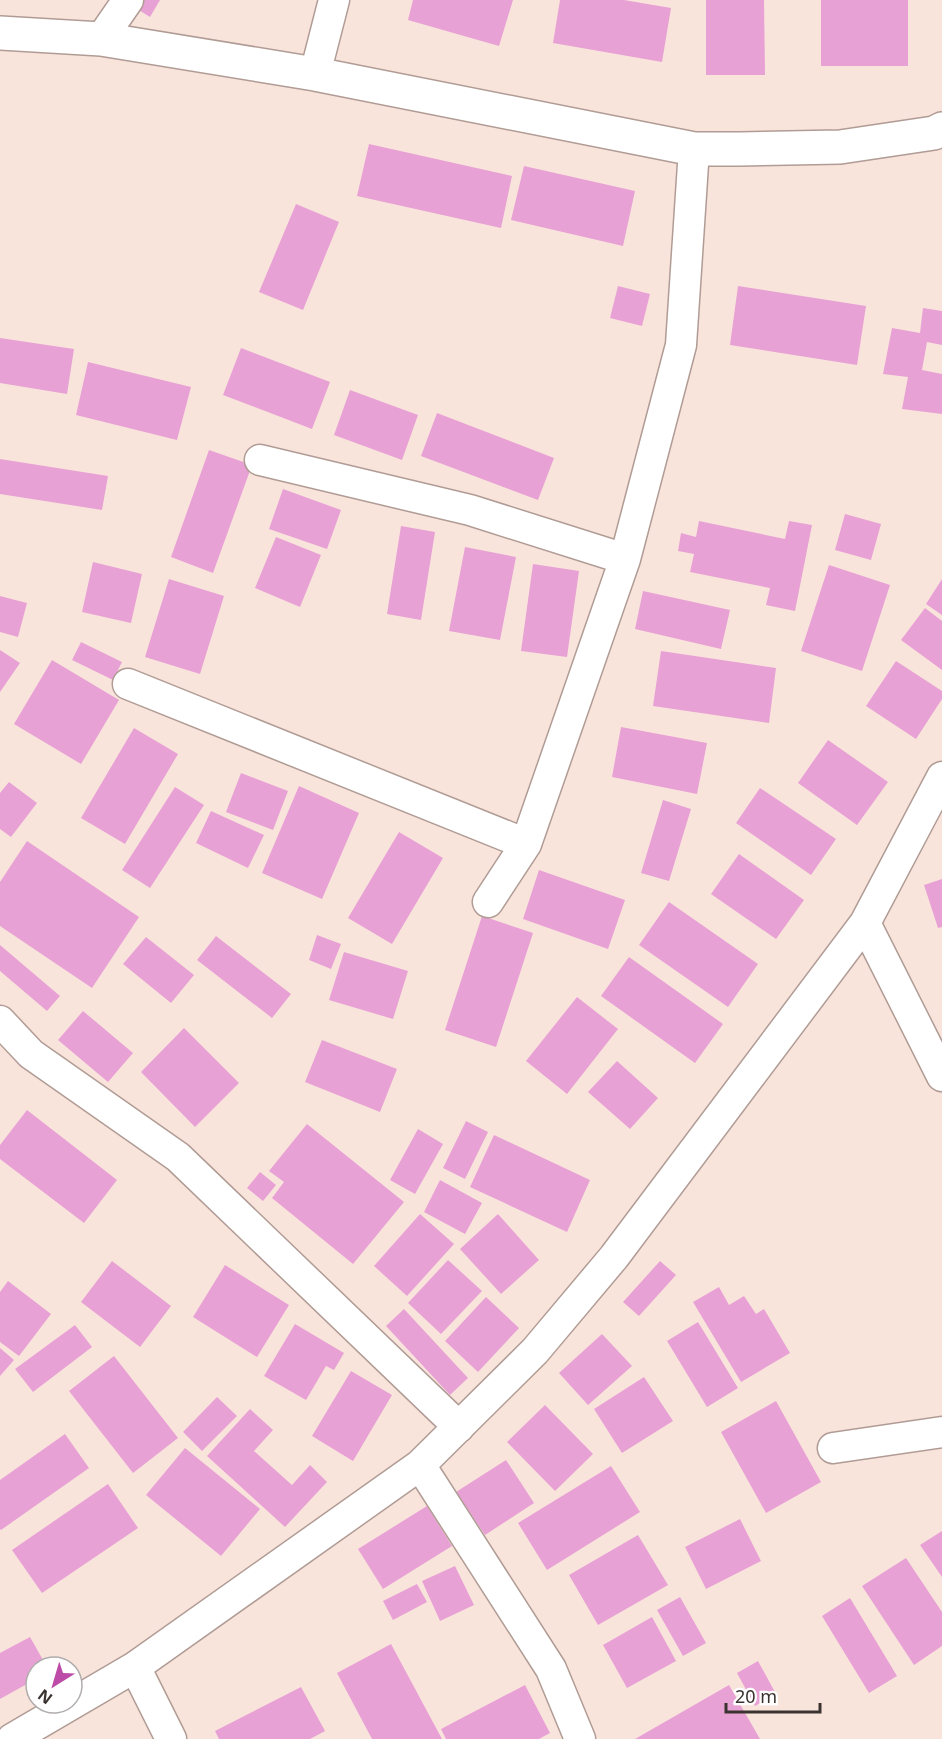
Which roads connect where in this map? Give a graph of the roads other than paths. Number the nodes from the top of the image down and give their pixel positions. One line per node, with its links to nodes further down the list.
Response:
1 (128, 0): 4 (street)
2 (334, 0): 5 (street)
3 (0, 33): 4 (street)
4 (101, 39): 5 (street)
5 (315, 74): 7 (street)
6 (942, 129): 7 (street)
7 (694, 149): 9 (street)
8 (260, 460): 9 (street)
9 (625, 559): 12 (street)
10 (128, 684): 12 (street)
11 (942, 777): 14 (street)
12 (526, 844): 13 (street)
13 (488, 902)
14 (865, 923): 16 (street); 17 (street)
15 (0, 1021): 17 (street)
16 (942, 1076)
17 (459, 1427): 20 (street)
18 (942, 1432): 19 (street)
19 (833, 1448)
20 (420, 1465): 21 (street); 24 (street)
21 (135, 1667): 22 (street); 23 (street)
22 (12, 1739)
23 (171, 1739)
24 (580, 1739)

